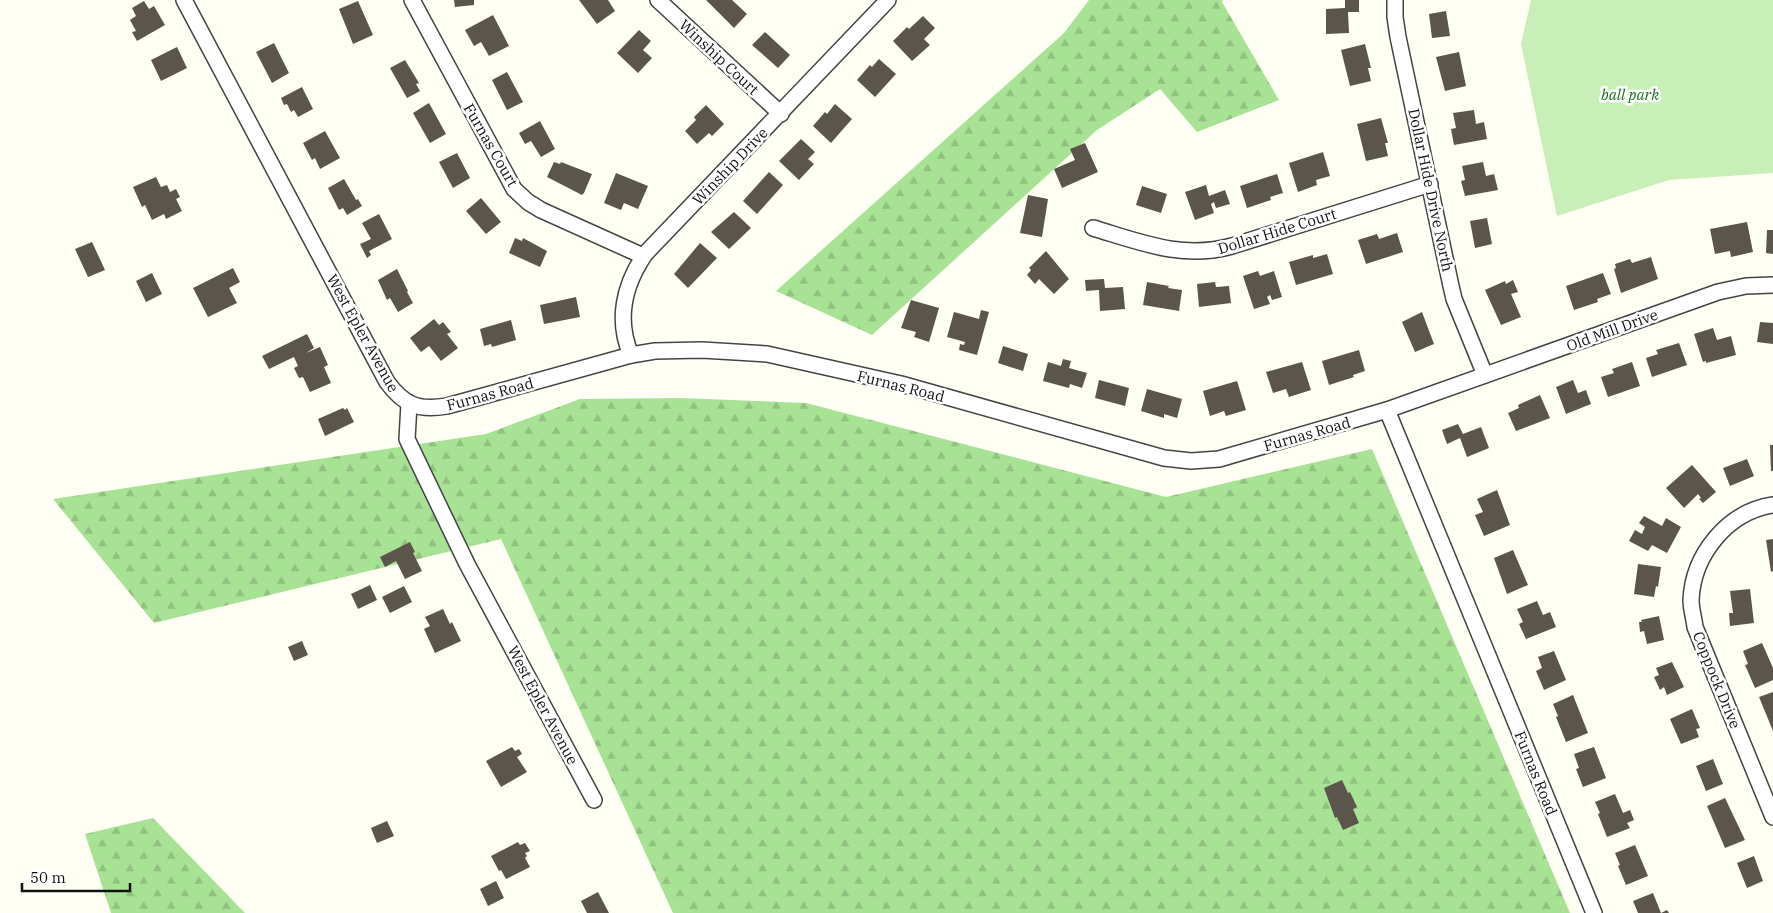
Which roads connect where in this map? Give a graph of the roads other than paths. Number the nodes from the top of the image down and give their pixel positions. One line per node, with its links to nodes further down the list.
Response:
1 (184, 0): 14 (street, West Epler Avenue)
2 (412, 0): 9 (street, Furnas Court)
3 (658, 0): 6 (street, Winship Court)
4 (888, 0): 6 (street, Winship Drive)
5 (1395, 0): 7 (street, Dollar Hide Drive North)
6 (780, 114): 9 (street, Winship Drive)
7 (1430, 184): 8 (street, Dollar Hide Court); 12 (street, Dollar Hide Drive North)
8 (1093, 228)
9 (643, 256): 11 (street, Winship Drive)
10 (1773, 285): 12 (street, Old Mill Drive)
11 (631, 355): 14 (street, Furnas Road); 15 (street, Furnas Road)
12 (1485, 375): 13 (street, Old Mill Drive)
13 (1452, 387): 15 (street, Furnas Road)
14 (409, 404): 17 (street, West Epler Avenue)
15 (1387, 410): 19 (street, Furnas Road)
16 (1773, 505): 18 (street, Coppock Drive)
17 (594, 800)
18 (1773, 817)
19 (1594, 913)

